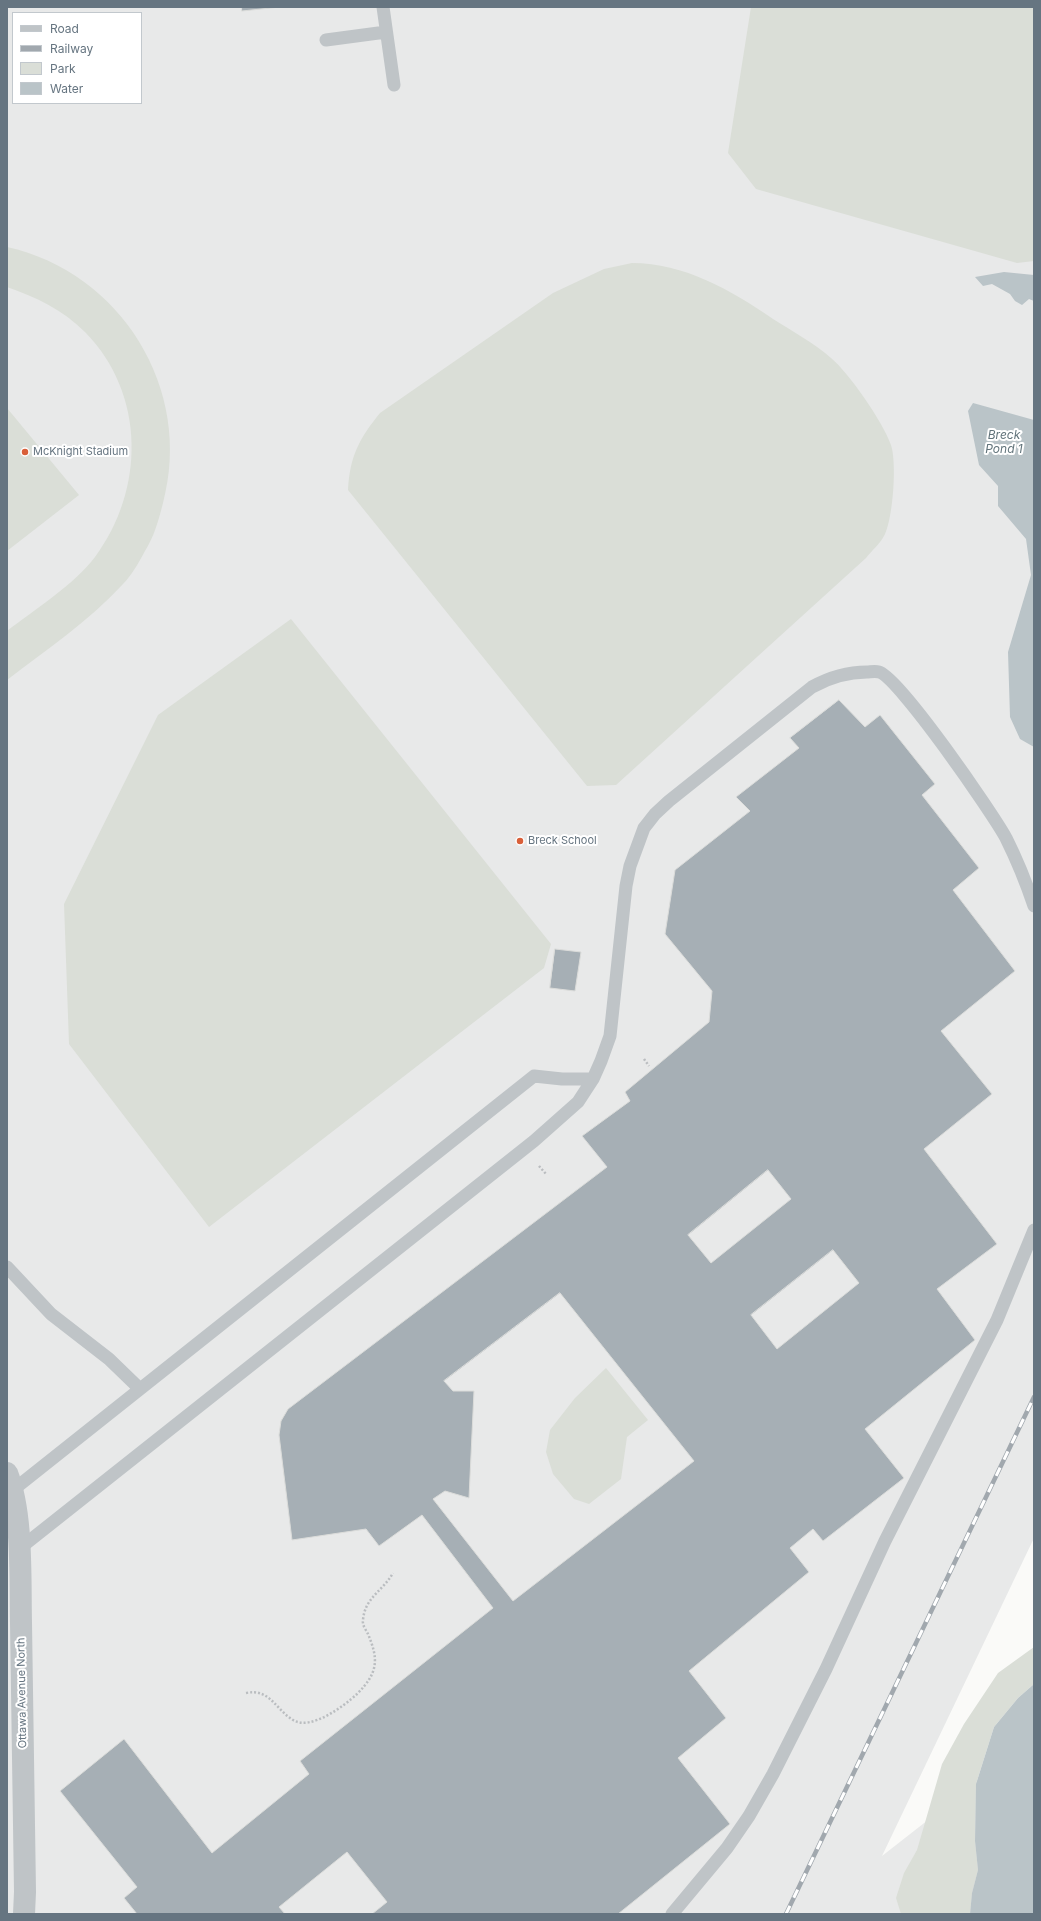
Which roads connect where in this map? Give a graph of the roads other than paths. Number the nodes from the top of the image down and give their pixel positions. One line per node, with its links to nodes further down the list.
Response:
1 (383, 7): 2 (lane)
2 (386, 32): 3 (lane); 4 (lane)
3 (326, 40)
4 (394, 85)
5 (1034, 906): 6 (lane)
6 (593, 1079): 9 (lane); 11 (lane)
7 (1034, 1230): 13 (lane)
8 (7, 1268): 9 (lane)
9 (140, 1389): 10 (lane)
10 (10, 1481): 11 (street, Ottawa Avenue North)
11 (19, 1549): 12 (street, Ottawa Avenue North)
12 (28, 1912)
13 (672, 1914)

